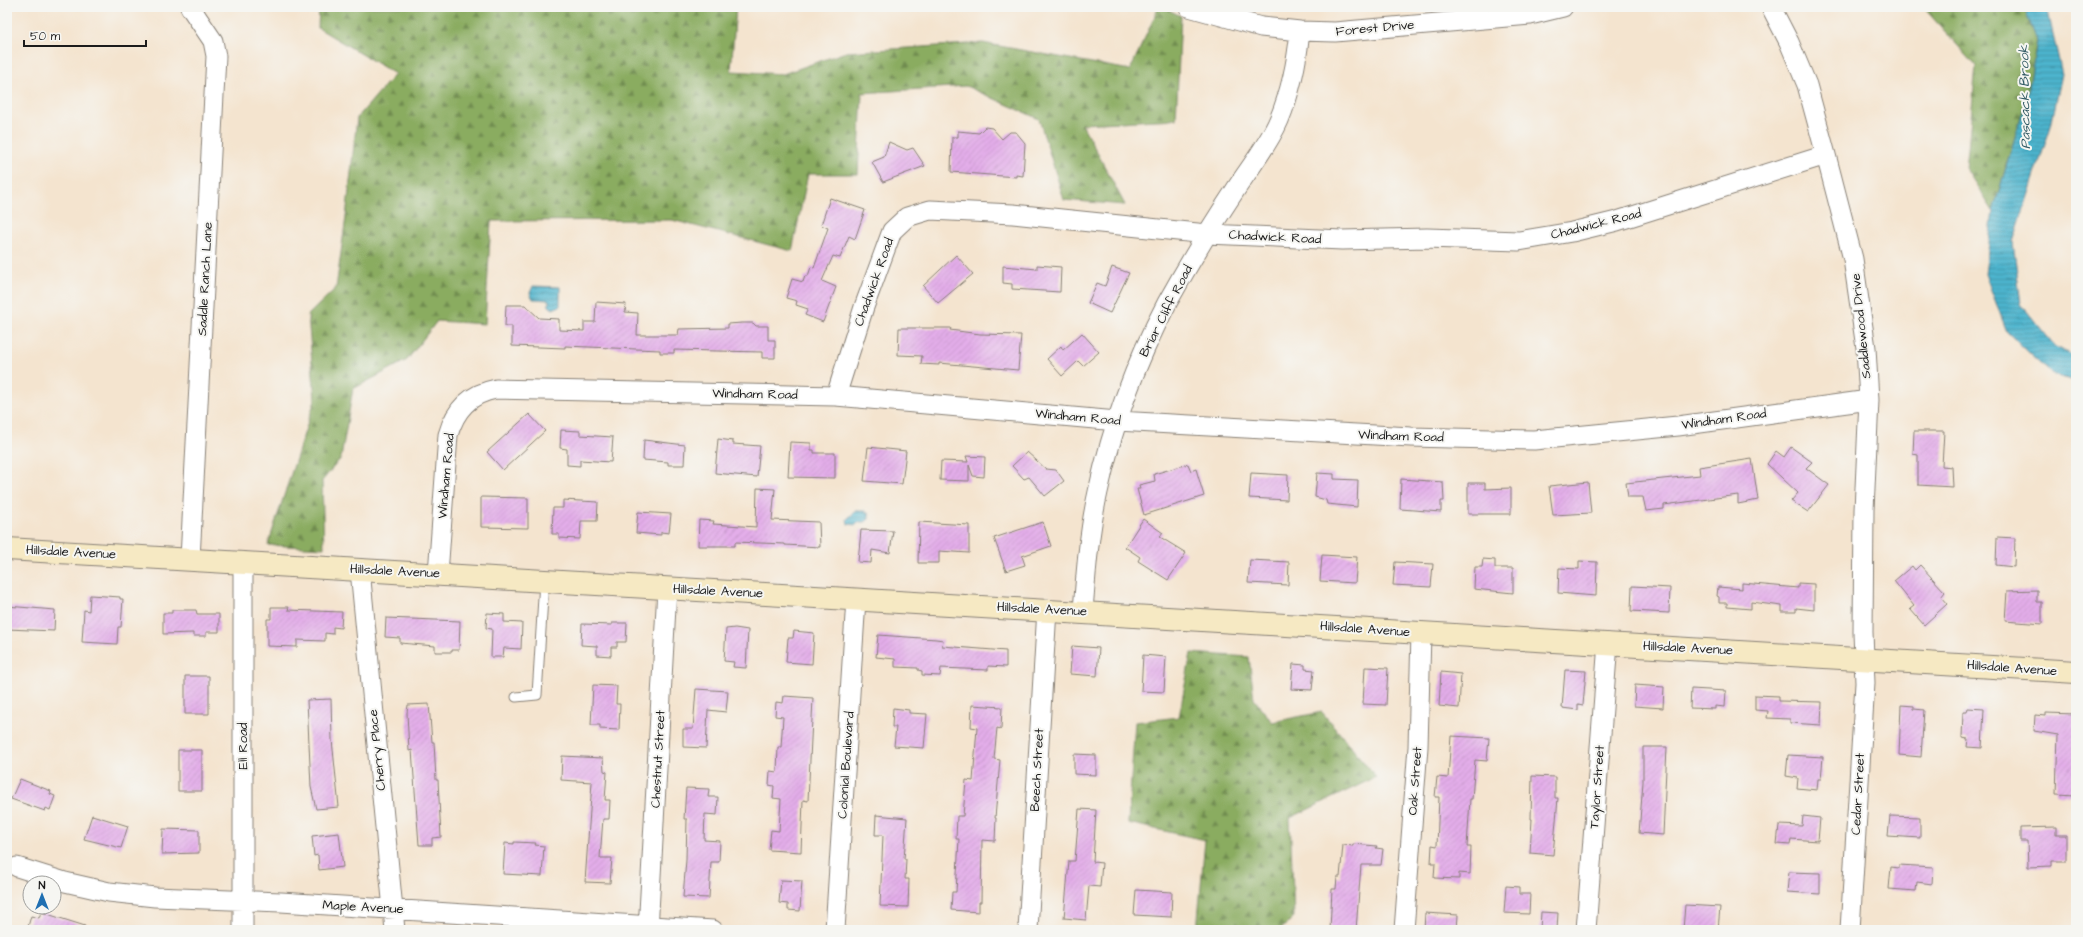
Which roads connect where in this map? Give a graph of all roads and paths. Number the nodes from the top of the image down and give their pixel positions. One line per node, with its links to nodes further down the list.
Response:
1 (190, 7): 12 (street, Saddle Ranch Lane)
2 (1189, 7): 5 (street, Forest Drive)
3 (1563, 7): 5 (street, Forest Drive)
4 (1771, 7): 6 (street, Saddlewood Drive)
5 (1300, 31): 7 (street, Briar Cliff Road)
6 (1826, 155): 7 (street, Chadwick Road); 9 (street, Saddlewood Drive)
7 (1207, 234): 8 (street, Chadwick Road); 10 (street, Briar Cliff Road)
8 (836, 396): 10 (street, Windham Road); 15 (street, Windham Road)
9 (1868, 400): 10 (street, Windham Road); 23 (street, Saddlewood Drive)
10 (1117, 421): 20 (street, Briar Cliff Road)
11 (7, 549): 12 (street, Hillsdale Avenue)
12 (190, 559): 13 (street, Hillsdale Avenue)
13 (243, 562): 14 (street, Hillsdale Avenue); 27 (street, Ell Road)
14 (360, 570): 15 (street, Hillsdale Avenue); 28 (street, Cherry Place)
15 (438, 574): 16 (street, Hillsdale Avenue)
16 (544, 581): 17 (street, Hillsdale Avenue); 25 (lane)
17 (667, 588): 18 (street, Hillsdale Avenue); 29 (street, Chestnut Street)
18 (856, 599): 19 (street, Hillsdale Avenue); 33 (street, Colonial Boulevard)
19 (1047, 610): 20 (street, Hillsdale Avenue); 34 (street, Beech Street)
20 (1083, 611): 21 (street, Hillsdale Avenue)
21 (1421, 633): 22 (street, Hillsdale Avenue); 35 (street, Oak Street)
22 (1608, 643): 23 (street, Hillsdale Avenue); 36 (street, Taylor Street)
23 (1865, 659): 24 (street, Hillsdale Avenue); 37 (street, Cedar Street)
24 (2076, 672)
25 (516, 697)
26 (17, 867): 27 (street, Maple Avenue)
27 (243, 901): 28 (street, Maple Avenue); 30 (street, Ell Road)
28 (393, 908): 29 (street, Maple Avenue); 31 (street, Cherry Place)
29 (648, 928): 32 (street, Maple Avenue)
30 (243, 930)
31 (395, 930)
32 (713, 930)
33 (835, 930)
34 (1028, 930)
35 (1404, 930)
36 (1586, 930)
37 (1850, 930)

